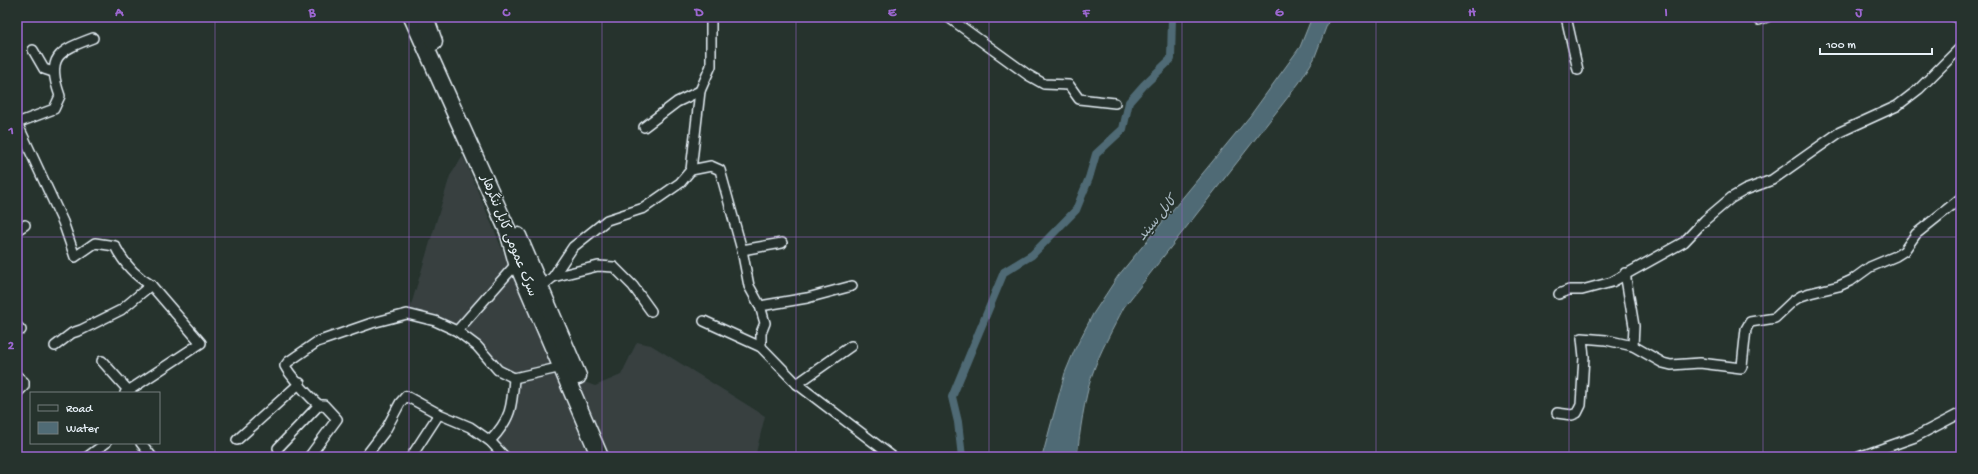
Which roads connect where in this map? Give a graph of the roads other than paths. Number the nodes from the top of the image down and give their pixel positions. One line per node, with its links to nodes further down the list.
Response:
1 (412, 17): 23 (highway, سرک عمومی کابل ننگرهار)
2 (425, 17): 28 (highway, سرک عمومی کابل ننگرهار)
3 (711, 17): 13 (street)
4 (948, 17): 14 (street)
5 (1566, 17): 11 (street)
6 (1955, 17): 7 (street)
7 (1961, 19)
8 (93, 38): 12 (street)
9 (1961, 47): 24 (street)
10 (33, 50): 12 (street)
11 (1578, 70)
12 (53, 72): 15 (street)
13 (700, 91): 16 (street); 17 (street)
14 (1115, 103)
15 (17, 123): 26 (street)
16 (644, 126)
17 (691, 170): 22 (street); 25 (street)
18 (1961, 198): 36 (street)
19 (25, 224): 20 (street)
20 (17, 230)
21 (782, 243): 22 (street)
22 (742, 250): 30 (street)
23 (517, 262): 33 (street); 39 (highway, سرک عمومی کابل ننگرهار)
24 (1625, 273): 29 (street); 36 (street)
25 (553, 277): 28 (street); 31 (street)
26 (151, 285): 34 (street); 44 (street)
27 (852, 286): 30 (street)
28 (540, 288): 62 (highway, سرک عمومی کابل ننگرهار)
29 (1559, 294)
30 (760, 306): 37 (street)
31 (651, 311)
32 (704, 321): 37 (street)
33 (458, 331): 41 (street); 42 (street)
34 (55, 346)
35 (851, 346): 43 (street)
36 (1633, 346): 47 (street)
37 (761, 347): 43 (street)
38 (102, 361): 44 (street)
39 (562, 367): 41 (street); 61 (highway, سرک عمومی کابل ننگرهار)
40 (17, 376): 45 (street)
41 (514, 378): 51 (street)
42 (300, 383): 46 (street); 50 (street)
43 (797, 384): 63 (street)
44 (127, 392)
45 (17, 393)
46 (319, 405): 54 (street); 57 (street)
47 (1557, 413)
48 (1961, 413): 64 (street)
49 (439, 414): 51 (street); 58 (street); 59 (street)
50 (237, 440)
51 (490, 441): 60 (street)
52 (105, 444): 55 (street)
53 (142, 444): 56 (street)
54 (278, 448)
55 (87, 457)
56 (152, 457)
57 (309, 457)
58 (366, 457)
59 (411, 457)
60 (505, 457)
61 (600, 457)
62 (612, 457)
63 (893, 457)
64 (1859, 457)

